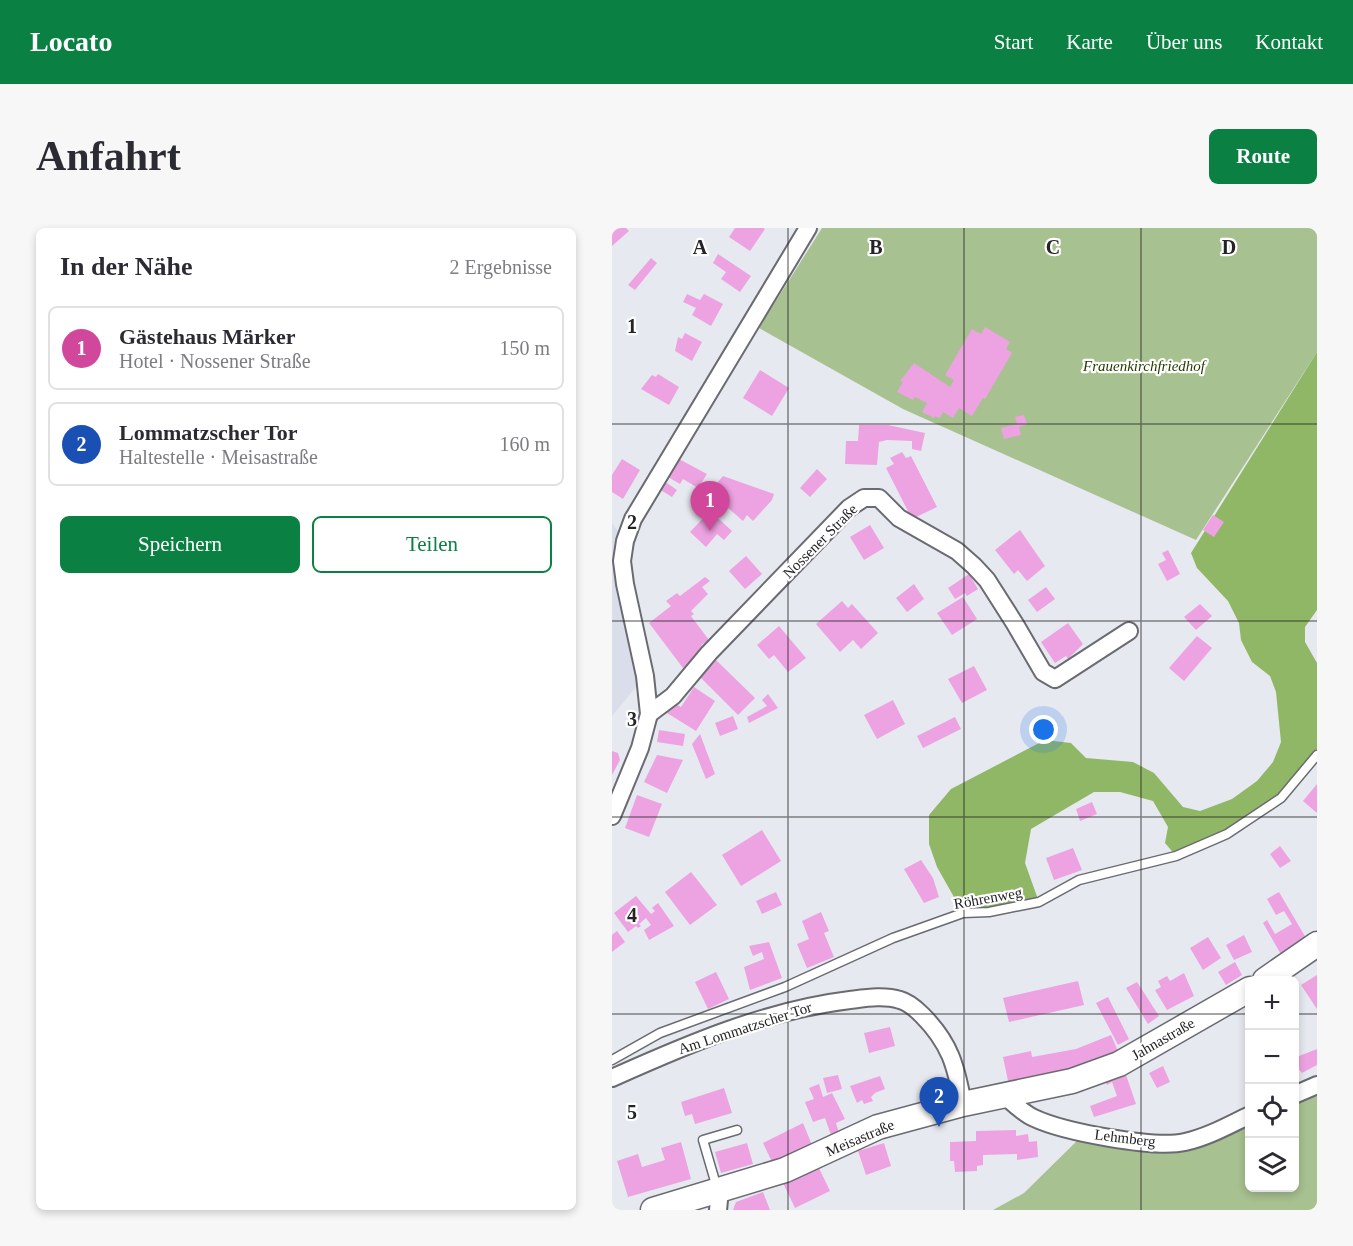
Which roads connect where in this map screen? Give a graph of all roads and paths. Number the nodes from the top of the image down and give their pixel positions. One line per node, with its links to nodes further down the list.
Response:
1 (808, 228): 2 (street)
2 (617, 560): 4 (street)
3 (1129, 631): 4 (street, Nossener Straße)
4 (649, 714): 6 (street)
5 (1317, 755): 10 (lane, Röhrenweg)
6 (612, 816)
7 (1317, 944): 8 (street)
8 (1271, 976)
9 (1245, 992): 12 (street, Jahnastraße)
10 (612, 1060)
11 (612, 1078): 16 (street, Am Lommatzscher Tor)
12 (1072, 1082): 15 (street, Meisastraße)
13 (1317, 1085): 14 (street)
14 (1299, 1093)
15 (1005, 1096): 16 (street, Meisastraße); 17 (street, Lehmberg)
16 (963, 1104): 19 (street, Meisastraße)
17 (1245, 1118)
18 (737, 1130): 19 (lane)
19 (718, 1197): 20 (street, Meisastraße)
20 (653, 1210)

